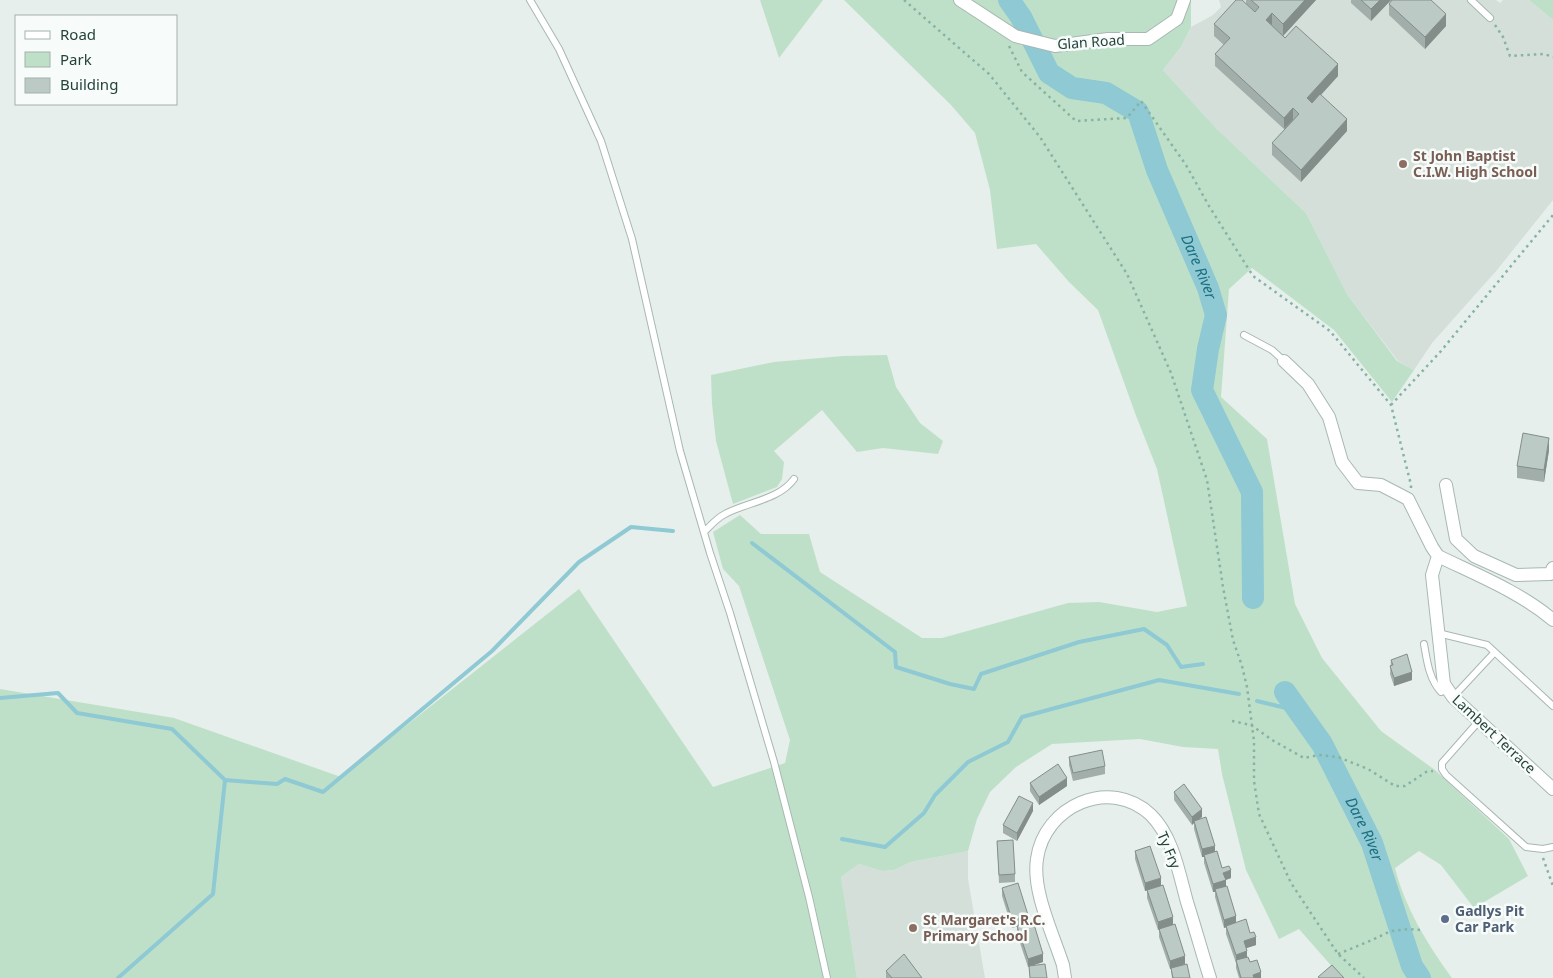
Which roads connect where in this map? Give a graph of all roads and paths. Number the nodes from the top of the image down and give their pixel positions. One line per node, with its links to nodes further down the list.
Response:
1 (530, 0): 16 (lane)
2 (904, 0): 29 (path)
3 (960, 0): 7 (street, Glan Road)
4 (1184, 0): 7 (street, Glan Road)
5 (1471, 0): 6 (lane)
6 (1490, 18): 8 (path)
7 (999, 26): 12 (path)
8 (1553, 57)
9 (1553, 215): 12 (path)
10 (1244, 335): 11 (lane)
11 (1284, 361): 15 (street)
12 (1391, 405): 15 (path)
13 (794, 479): 16 (lane)
14 (1446, 485): 19 (street)
15 (1408, 499): 17 (street)
16 (704, 532): 37 (lane)
17 (1435, 551): 20 (street); 22 (street, Lambert Terrace)
18 (1553, 568): 19 (street)
19 (1510, 572): 20 (street)
20 (1508, 590): 21 (street)
21 (1553, 620)
22 (1438, 633): 24 (lane); 25 (street, Lambert Terrace)
23 (1424, 644): 25 (lane)
24 (1494, 653): 25 (lane); 26 (lane)
25 (1450, 694): 28 (street, Lambert Terrace)
26 (1553, 706)
27 (1232, 721): 29 (path)
28 (1479, 722): 30 (lane); 31 (street, Lambert Terrace)
29 (1252, 725): 30 (path); 36 (path)
30 (1442, 769): 33 (lane)
31 (1553, 788)
32 (1553, 847): 33 (lane)
33 (1543, 849): 34 (path)
34 (1553, 886)
35 (1420, 930): 36 (path)
36 (1338, 954): 40 (path)
37 (827, 978)
38 (1065, 978): 39 (street, Ty Fry)
39 (1210, 978)
40 (1364, 978)

